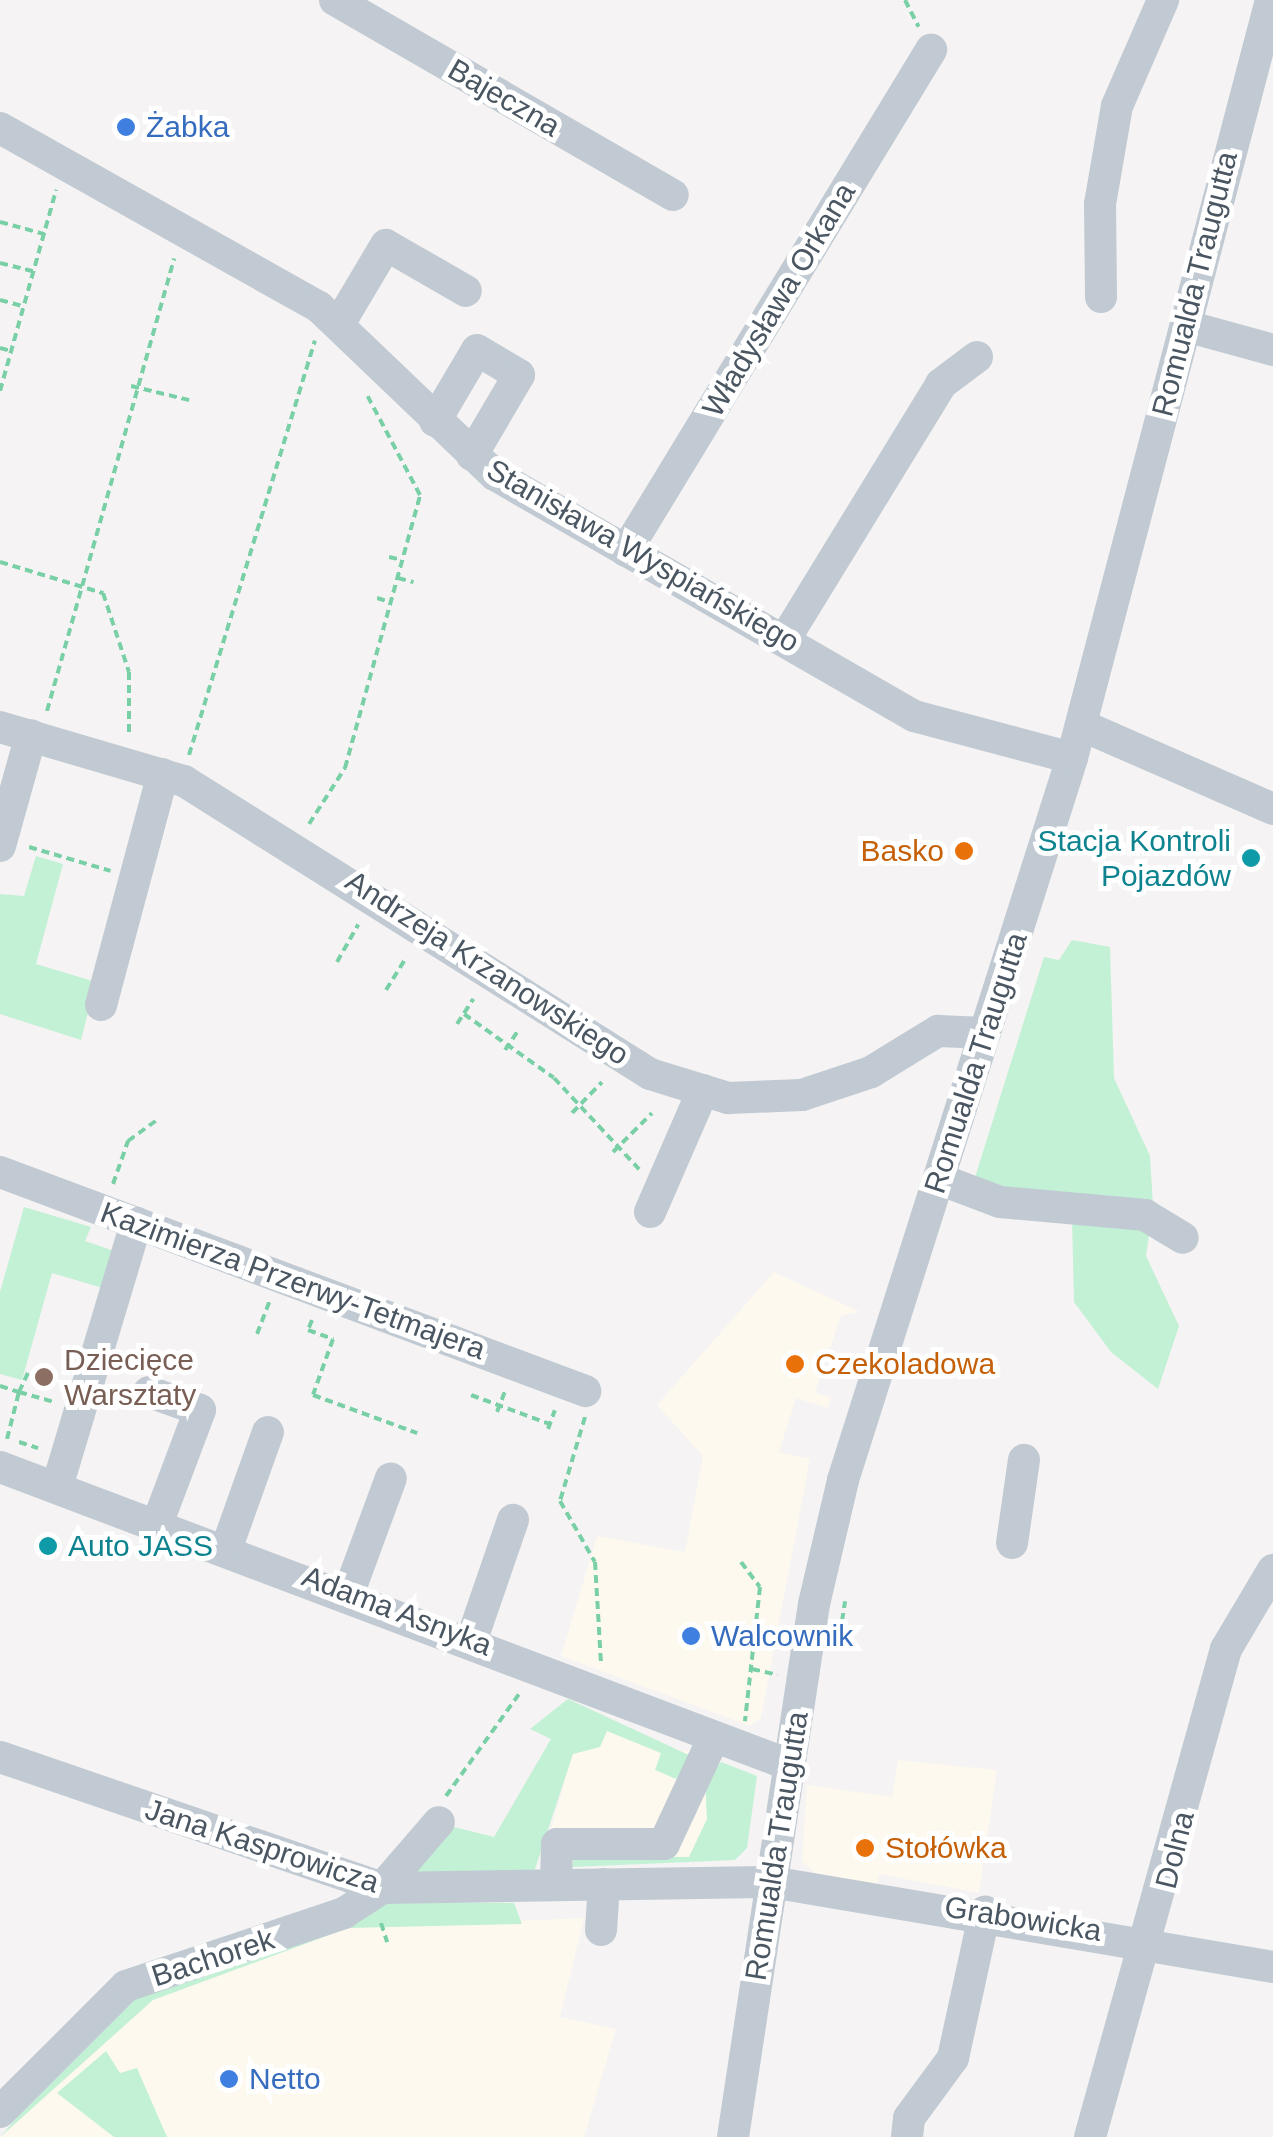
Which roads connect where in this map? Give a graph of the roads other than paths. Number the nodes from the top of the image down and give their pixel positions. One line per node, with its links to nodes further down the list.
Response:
1 (335, 0): 6 (street, Bajeczna)
2 (1163, 0): 8 (street)
3 (1271, 0): 9 (street, Romualda Traugutta)
4 (931, 50): 15 (street, Władysława Orkana)
5 (0, 128): 10 (street, Stanisława Wyspiańskiego)
6 (673, 195)
7 (466, 291): 10 (street)
8 (1101, 297)
9 (1186, 326): 11 (street); 17 (street, Romualda Traugutta)
10 (327, 338): 13 (street, Stanisława Wyspiańskiego)
11 (1273, 350)
12 (977, 357): 16 (street)
13 (435, 420): 14 (street, Stanisława Wyspiańskiego); 14 (street)
14 (472, 454): 15 (street, Stanisława Wyspiańskiego)
15 (626, 551): 16 (street, Stanisława Wyspiańskiego)
16 (785, 639): 19 (street, Stanisława Wyspiańskiego)
17 (1081, 725): 19 (street, Romualda Traugutta); 21 (street)
18 (24, 729): 20 (street, Andrzeja Krzanowskiego); 22 (street)
19 (1072, 758): 24 (street, Romualda Traugutta)
20 (164, 774): 23 (street); 25 (street, Andrzeja Krzanowskiego)
21 (1273, 810)
22 (1, 843)
23 (101, 1005)
24 (985, 1033): 25 (street, Andrzeja Krzanowskiego); 26 (street, Romualda Traugutta)
25 (703, 1090): 28 (street)
26 (939, 1179): 30 (street); 47 (street, Romualda Traugutta)
27 (2, 1180): 29 (street, Kazimierza Przerwy-Tetmajera)
28 (654, 1201)
29 (136, 1223): 31 (street, Kazimierza Przerwy-Tetmajera); 37 (street)
30 (1183, 1238)
31 (585, 1390)
32 (149, 1392): 39 (street)
33 (268, 1432): 41 (street)
34 (4, 1453): 37 (street, Adama Asnyka)
35 (1024, 1460): 40 (street)
36 (390, 1478): 43 (street)
37 (59, 1480): 39 (street, Adama Asnyka)
38 (513, 1520): 44 (street)
39 (158, 1522): 41 (street, Adama Asnyka)
40 (1012, 1543)
41 (227, 1547): 43 (street, Adama Asnyka)
42 (1273, 1570): 55 (street, Dolna)
43 (349, 1592): 44 (street, Adama Asnyka)
44 (472, 1639): 45 (street, Adama Asnyka)
45 (714, 1737): 47 (street, Adama Asnyka); 51 (street)
46 (0, 1758): 52 (street, Jana Kasprowicza)
47 (790, 1764): 49 (street, Romualda Traugutta)
48 (431, 1831): 52 (street, Bachorek)
49 (771, 1882): 50 (street, Jana Kasprowicza); 53 (street, Grabowicka); 58 (street, Romualda Traugutta)
50 (604, 1884): 51 (street, Jana Kasprowicza); 54 (street)
51 (556, 1885): 52 (street, Jana Kasprowicza)
52 (382, 1888): 57 (street, Bachorek)
53 (986, 1911): 55 (street, Grabowicka); 59 (street)
54 (601, 1930)
55 (1146, 1944): 56 (street, Grabowicka); 60 (street, Dolna)
56 (1273, 1966)
57 (0, 2112)
58 (733, 2137)
59 (908, 2137)
60 (1090, 2137)

